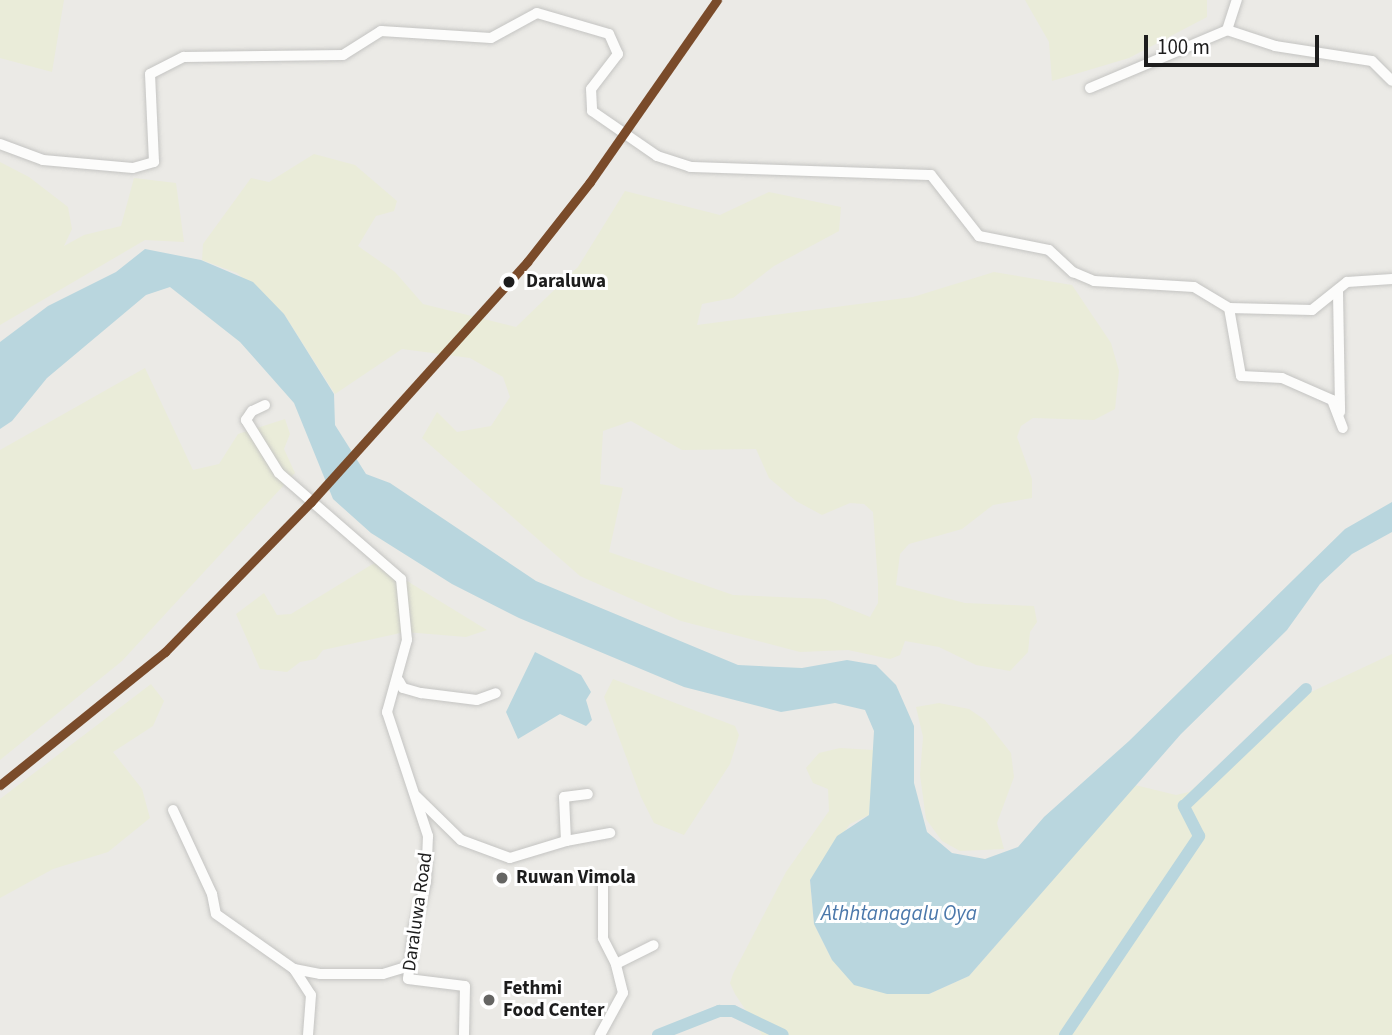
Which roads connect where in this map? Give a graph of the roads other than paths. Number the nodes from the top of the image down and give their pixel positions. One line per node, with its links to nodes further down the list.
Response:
1 (1237, 0): 2 (street)
2 (1227, 30): 3 (street); 4 (street)
3 (1392, 81)
4 (1090, 88)
5 (0, 144): 8 (street)
6 (1392, 279): 7 (street)
7 (1338, 292): 8 (street); 10 (street)
8 (1229, 308): 10 (street)
9 (265, 405): 12 (street, Daraluwa Road)
10 (1340, 416): 11 (street)
11 (1343, 428)
12 (399, 681): 13 (street); 14 (street, Daraluwa Road)
13 (496, 693)
14 (413, 793): 18 (street); 22 (street, Daraluwa Road)
15 (587, 794): 18 (street)
16 (173, 810): 23 (street)
17 (610, 833): 18 (street)
18 (566, 841)
19 (603, 879): 21 (street)
20 (654, 945): 21 (street)
21 (617, 964): 26 (street)
22 (409, 966): 23 (street); 25 (street, Daraluwa Road)
23 (294, 969): 24 (street)
24 (308, 1035)
25 (464, 1035)
26 (600, 1035)

